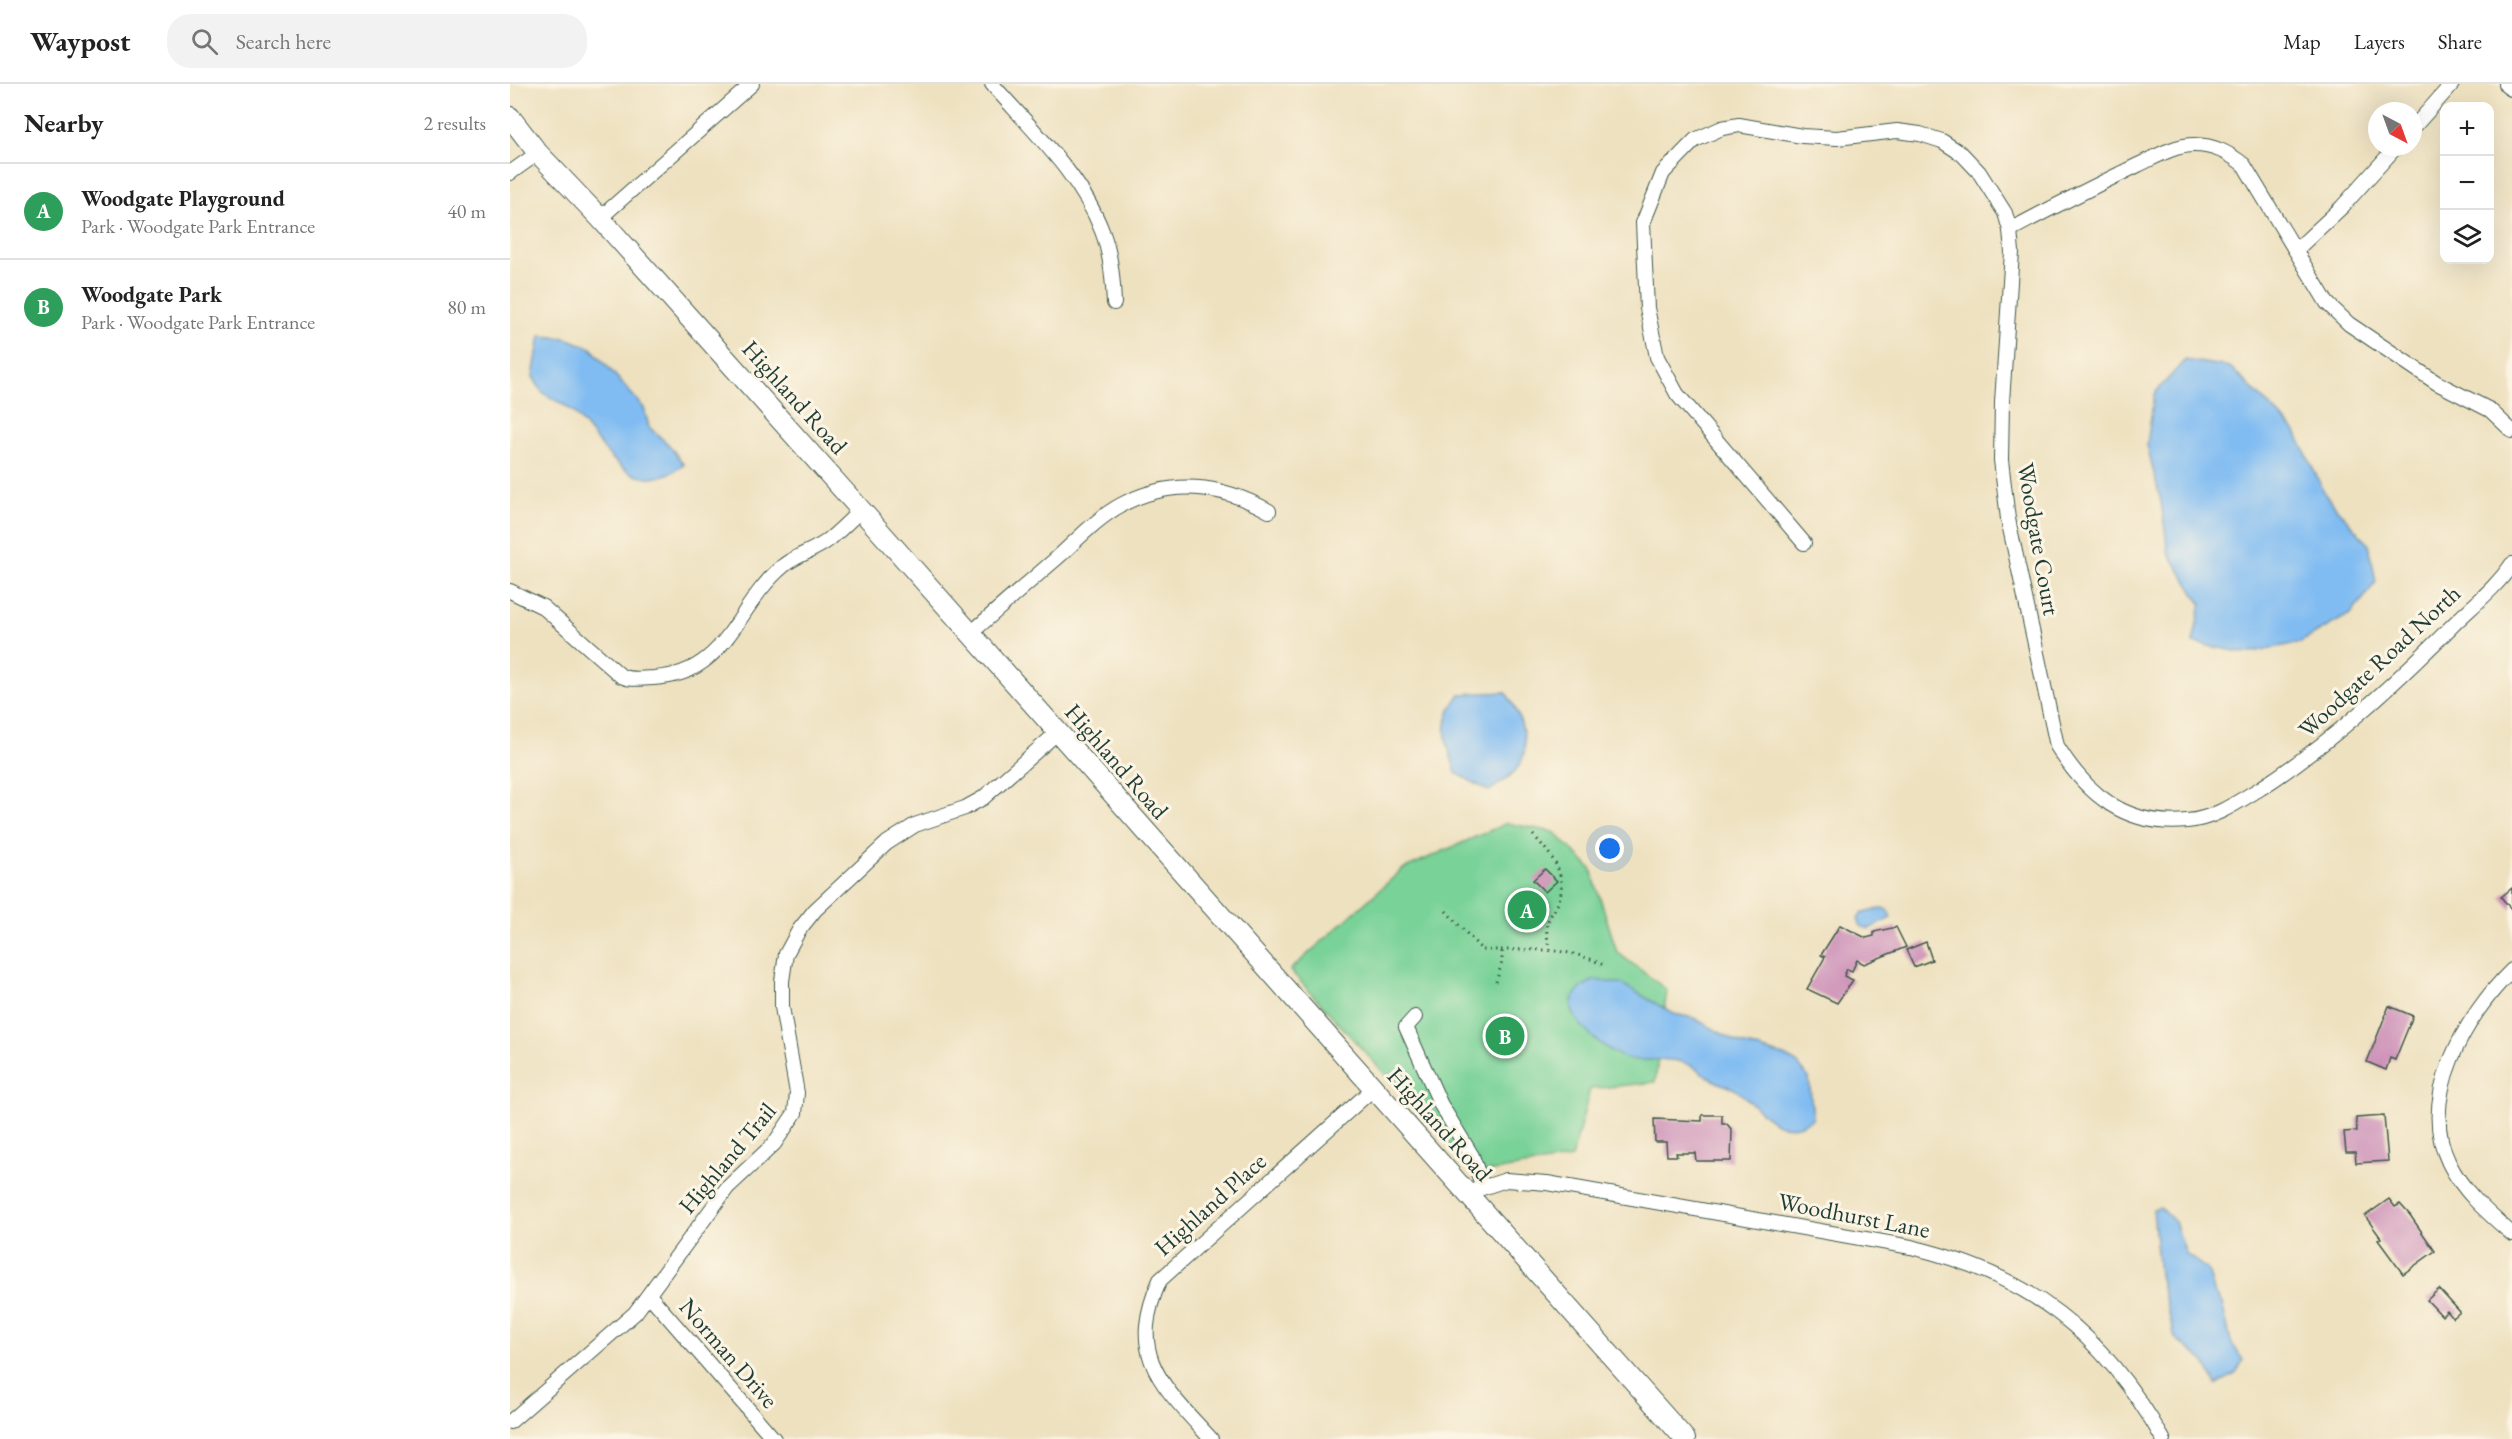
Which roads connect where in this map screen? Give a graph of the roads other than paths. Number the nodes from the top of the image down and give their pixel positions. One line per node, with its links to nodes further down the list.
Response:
1 (752, 84): 9 (street)
2 (992, 84): 12 (street)
3 (2452, 84): 5 (street)
4 (510, 117): 6 (street, Highland Road)
5 (2422, 118)
6 (538, 153): 8 (street); 9 (street, Highland Road)
7 (2388, 156): 11 (street)
8 (510, 173)
9 (600, 218): 14 (street, Highland Road)
10 (2010, 230): 11 (street); 16 (street, Woodgate Court); 21 (street, Woodgate Court)
11 (2296, 250): 13 (street)
12 (1114, 303)
13 (2512, 431)
14 (861, 510): 18 (street); 19 (street, Highland Road)
15 (1269, 511): 19 (street)
16 (1804, 543)
17 (2512, 564): 21 (street, Woodgate Road North)
18 (510, 591)
19 (970, 634): 20 (street, Highland Road)
20 (1058, 732): 24 (street, Highland Road); 27 (street, Highland Trail)
21 (2136, 817)
22 (2512, 970): 26 (street)
23 (1415, 1017): 25 (street)
24 (1374, 1088): 25 (street, Highland Road); 30 (street, Highland Place)
25 (1475, 1190): 31 (street, Highland Road); 32 (street, Woodhurst Lane)
26 (2512, 1234)
27 (650, 1296): 28 (street, Highland Trail); 29 (street, Norman Drive)
28 (510, 1422)
29 (774, 1439)
30 (1211, 1439)
31 (1685, 1439)
32 (2163, 1439)

